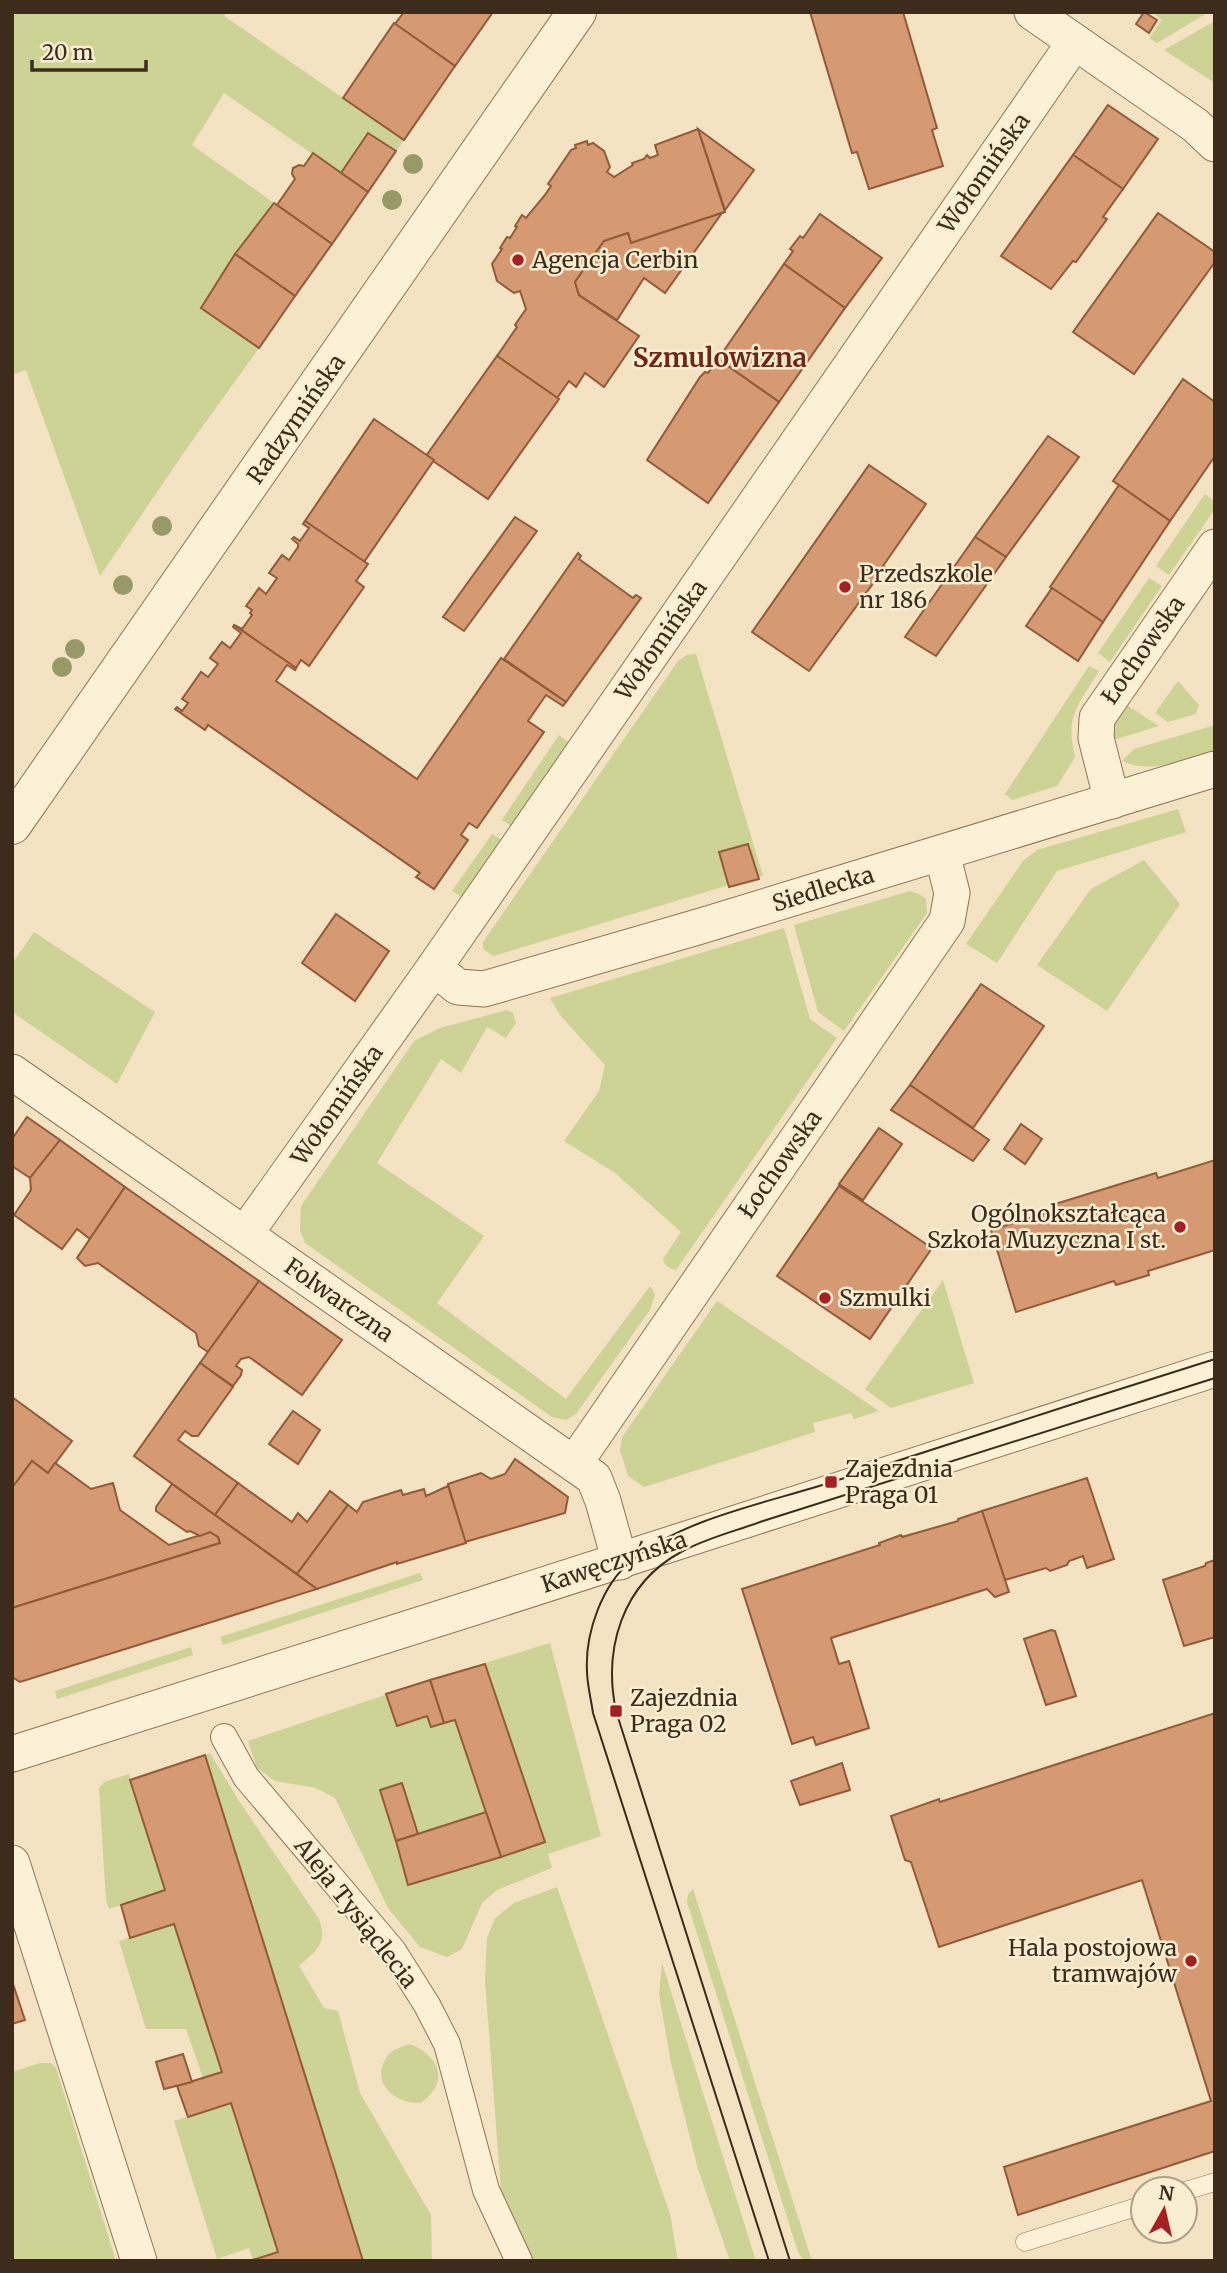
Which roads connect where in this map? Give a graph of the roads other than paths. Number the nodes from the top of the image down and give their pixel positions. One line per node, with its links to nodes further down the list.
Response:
1 (577, 12): 8 (street, Radzymińska)
2 (1032, 12): 3 (street)
3 (1074, 43): 4 (street); 10 (street, Wołomińska)
4 (1215, 144)
5 (1215, 547): 7 (street, Łochowska)
6 (1215, 769): 7 (street, Siedlecka)
7 (1112, 802): 9 (street, Siedlecka)
8 (12, 825)
9 (942, 853): 10 (street, Siedlecka); 14 (street, Łochowska)
10 (434, 968): 12 (street, Wołomińska)
11 (12, 1072): 12 (street, Folwarczna)
12 (245, 1234): 14 (street, Folwarczna)
13 (1215, 1369): 15 (street, Kawęczyńska)
14 (574, 1464): 15 (street, Folwarczna)
15 (620, 1562): 17 (street, Kawęczyńska)
16 (224, 1737): 22 (street, Aleja Tysiąclecia)
17 (12, 1754)
18 (12, 1863): 21 (street)
19 (1129, 2209): 20 (lane)
20 (1025, 2242)
21 (139, 2261)
22 (519, 2261)

